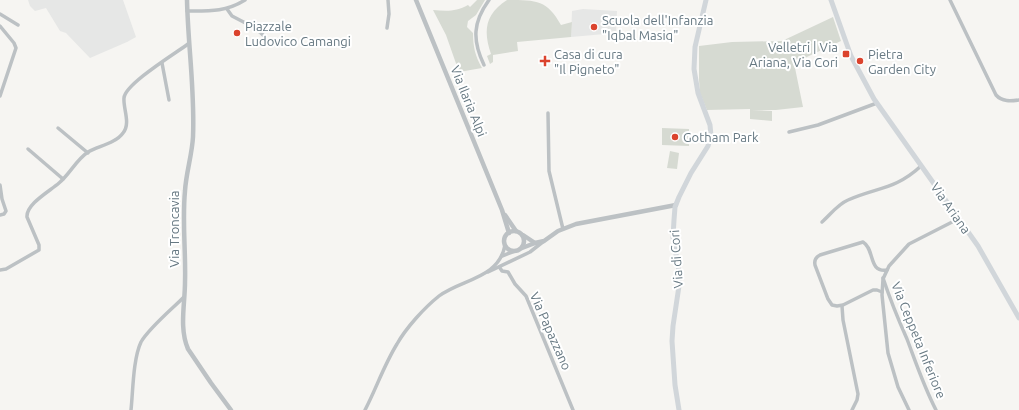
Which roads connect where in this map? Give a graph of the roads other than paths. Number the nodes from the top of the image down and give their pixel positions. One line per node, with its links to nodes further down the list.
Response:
1 (187, 0): 10 (street, Via Troncavia)
2 (245, 0): 9 (street)
3 (388, 0): 15 (street)
4 (416, 0): 32 (street, Via Ilaria Alpi)
5 (489, 0): 18 (street)
6 (706, 0): 31 (main road, Via di Cori)
7 (831, 0): 22 (main road, Via Ariana)
8 (950, 0): 21 (street)
9 (227, 9): 10 (street); 14 (street)
10 (187, 11): 16 (street, Via Troncavia)
11 (0, 14): 12 (street)
12 (18, 25)
13 (0, 26): 19 (street)
14 (254, 28)
15 (387, 28)
16 (188, 44): 17 (street); 52 (street, Via Troncavia)
17 (162, 63): 20 (street); 27 (street)
18 (484, 65)
19 (0, 96)
20 (169, 100)
21 (1019, 100)
22 (877, 103): 25 (street); 28 (main road, Via Ariana)
23 (548, 113): 36 (street)
24 (58, 128): 27 (street)
25 (789, 132)
26 (28, 149): 29 (street)
27 (88, 153): 29 (street)
28 (921, 166): 34 (main road, Via Ariana); 35 (street)
29 (63, 180): 47 (street)
30 (0, 185): 33 (street)
31 (676, 205): 36 (street); 59 (main road, Via di Cori)
32 (502, 210): 37 (street, Via Ilaria Alpi); 38 (street, Via Ilaria Alpi)
33 (0, 215)
34 (958, 219): 48 (street, Via Ceppeta Inferiore); 54 (main road, Via Ariana)
35 (822, 222)
36 (563, 229): 40 (street)
37 (516, 231): 38 (street); 39 (street)
38 (509, 233): 42 (street)
39 (522, 235): 41 (street); 43 (street)
40 (544, 241): 41 (street); 46 (street)
41 (535, 242): 43 (street)
42 (505, 245): 44 (street); 45 (street)
43 (522, 248): 44 (street)
44 (515, 251): 45 (street)
45 (502, 256): 49 (street)
46 (500, 268): 49 (street); 58 (street, Via Papazzano)
47 (0, 270)
48 (887, 270): 50 (street, Via Ceppeta Inferiore); 53 (street)
49 (486, 274): 57 (street)
50 (883, 277): 51 (street, Via Ceppeta Inferiore); 62 (street, Via Ceppeta Inferiore)
51 (882, 292): 53 (street); 61 (street, Via Ceppeta Inferiore)
52 (184, 297): 55 (street); 56 (street, Via Troncavia)
53 (842, 306): 60 (street)
54 (1019, 318)
55 (131, 410)
56 (231, 410)
57 (365, 410)
58 (573, 410)
59 (679, 410)
60 (852, 410)
61 (909, 410)
62 (936, 410)

